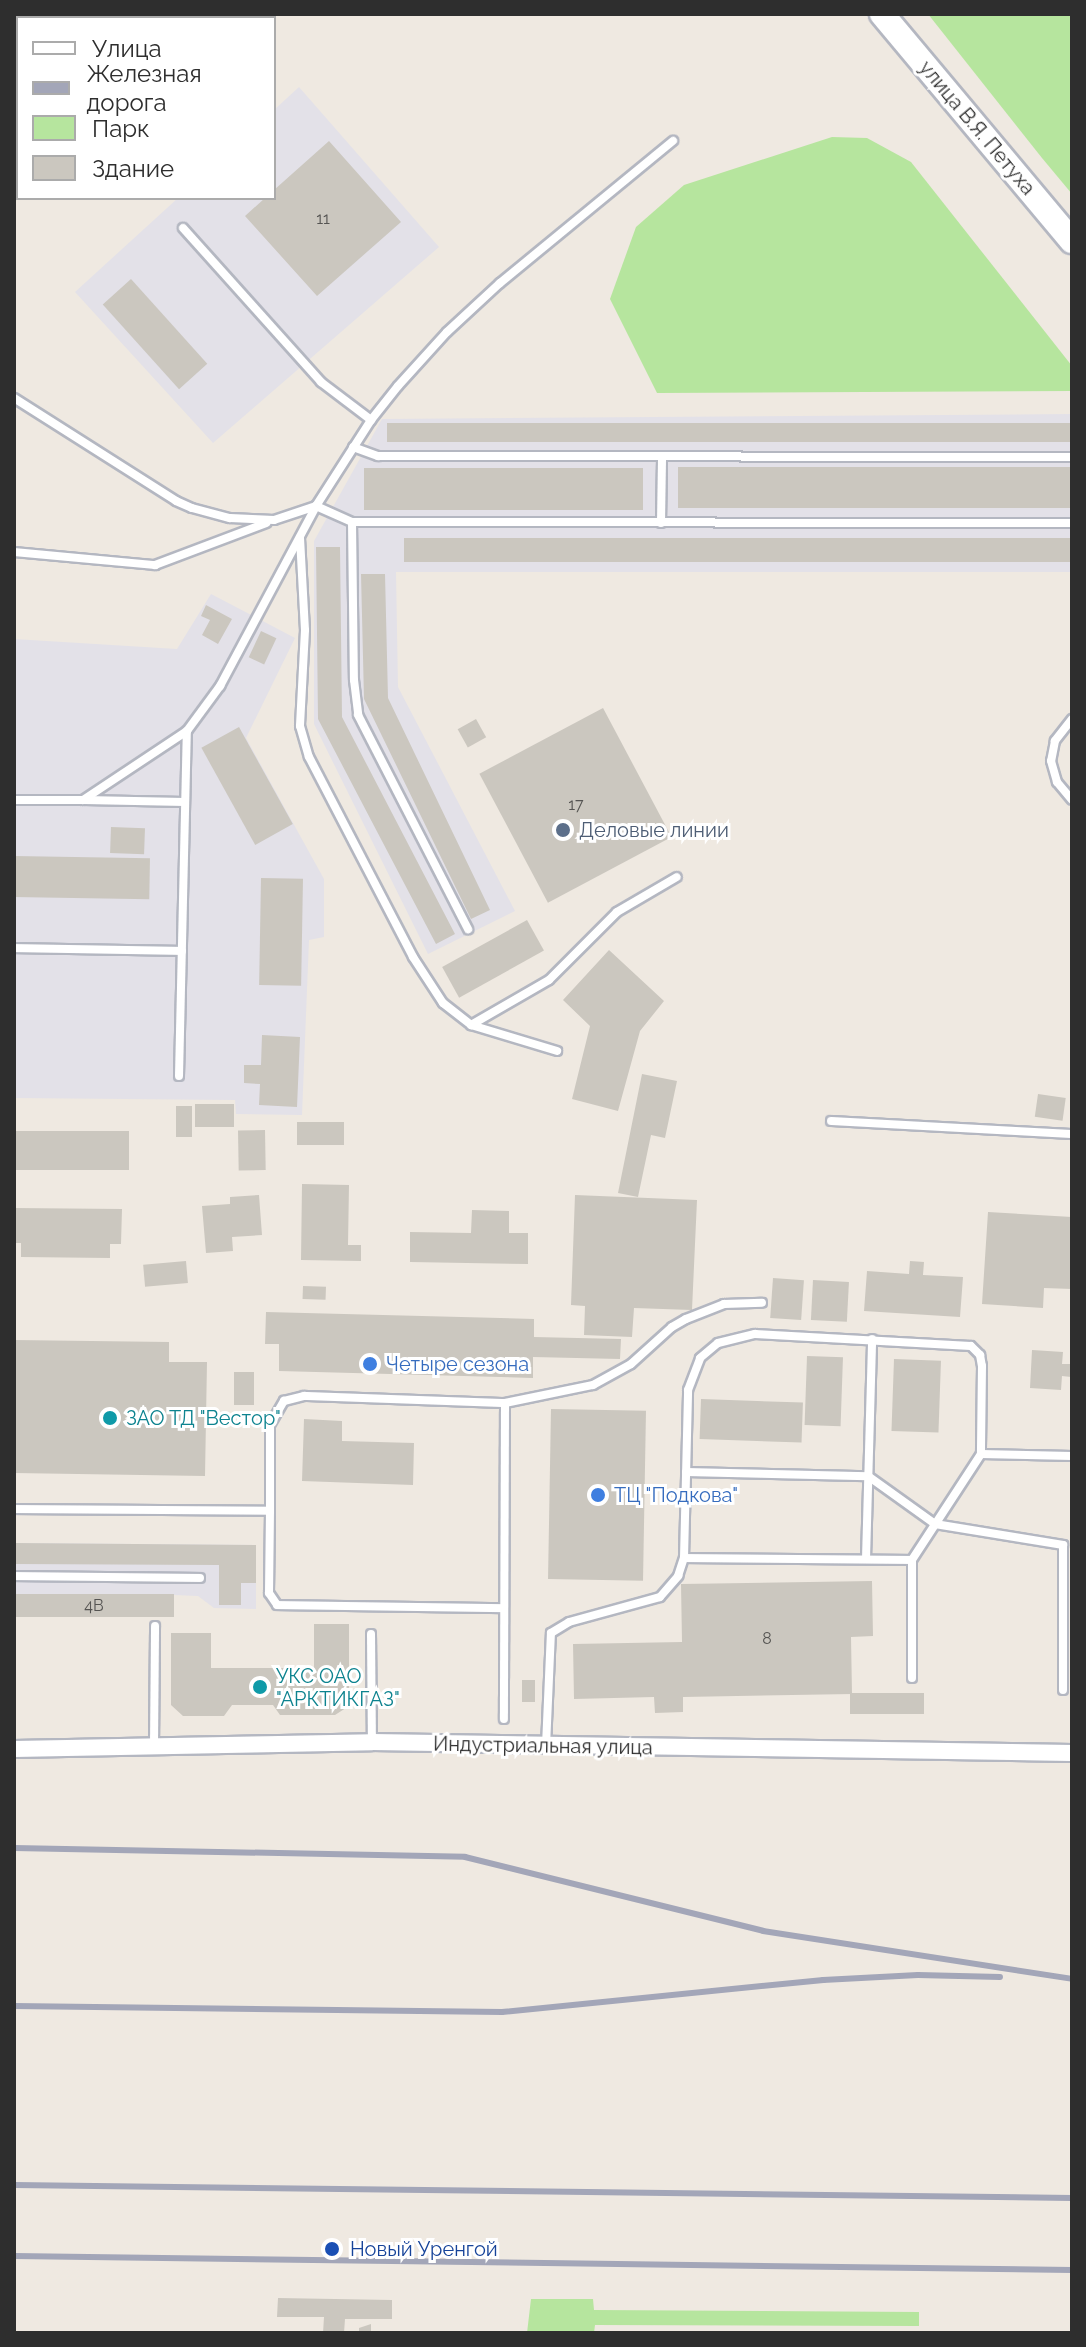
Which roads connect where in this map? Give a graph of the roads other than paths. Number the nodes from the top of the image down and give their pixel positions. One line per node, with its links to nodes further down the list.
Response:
1 (882, 14): 4 (street, улица В.Я. Петуха)
2 (673, 141): 6 (lane)
3 (183, 228): 6 (lane)
4 (1072, 241)
5 (14, 398): 11 (lane)
6 (371, 420): 7 (lane)
7 (353, 447): 8 (lane); 10 (lane)
8 (662, 456): 9 (lane); 13 (lane)
9 (1072, 457)
10 (316, 506): 11 (lane); 12 (lane); 15 (lane)
11 (274, 520): 16 (lane)
12 (352, 522): 13 (lane); 24 (lane)
13 (661, 523): 14 (lane)
14 (1072, 523)
15 (300, 536): 18 (lane); 27 (lane)
16 (14, 552)
17 (1072, 719): 21 (lane)
18 (187, 731): 20 (lane); 22 (lane)
19 (14, 800): 20 (lane)
20 (83, 800): 22 (lane)
21 (1072, 800)
22 (185, 802): 26 (lane)
23 (677, 877): 27 (lane)
24 (468, 929)
25 (14, 948): 26 (lane)
26 (182, 951): 29 (lane)
27 (471, 1025): 28 (lane)
28 (557, 1051)
29 (179, 1076)
30 (831, 1121): 31 (lane)
31 (1072, 1134)
32 (762, 1303): 34 (lane)
33 (872, 1339): 35 (lane); 37 (lane); 38 (lane)
34 (505, 1403): 40 (lane); 48 (lane)
35 (981, 1454): 36 (lane); 41 (lane)
36 (1072, 1456)
37 (686, 1472): 38 (lane); 43 (lane)
38 (868, 1476): 41 (lane); 44 (lane)
39 (14, 1509): 40 (lane)
40 (270, 1511): 48 (lane)
41 (935, 1524): 42 (lane); 45 (lane)
42 (1067, 1544): 52 (lane)
43 (684, 1558): 44 (lane); 56 (lane)
44 (866, 1559): 45 (lane)
45 (912, 1560): 51 (lane)
46 (14, 1576): 47 (lane)
47 (200, 1578)
48 (504, 1608): 53 (lane)
49 (155, 1626): 55 (lane)
50 (371, 1634): 54 (lane)
51 (912, 1678)
52 (1063, 1690)
53 (504, 1719)
54 (372, 1742): 55 (street, Индустриальная улица); 56 (street, Индустриальная улица)
55 (154, 1746): 57 (street, Индустриальная улица)
56 (546, 1747): 58 (street, Индустриальная улица)
57 (14, 1749)
58 (1072, 1753)

